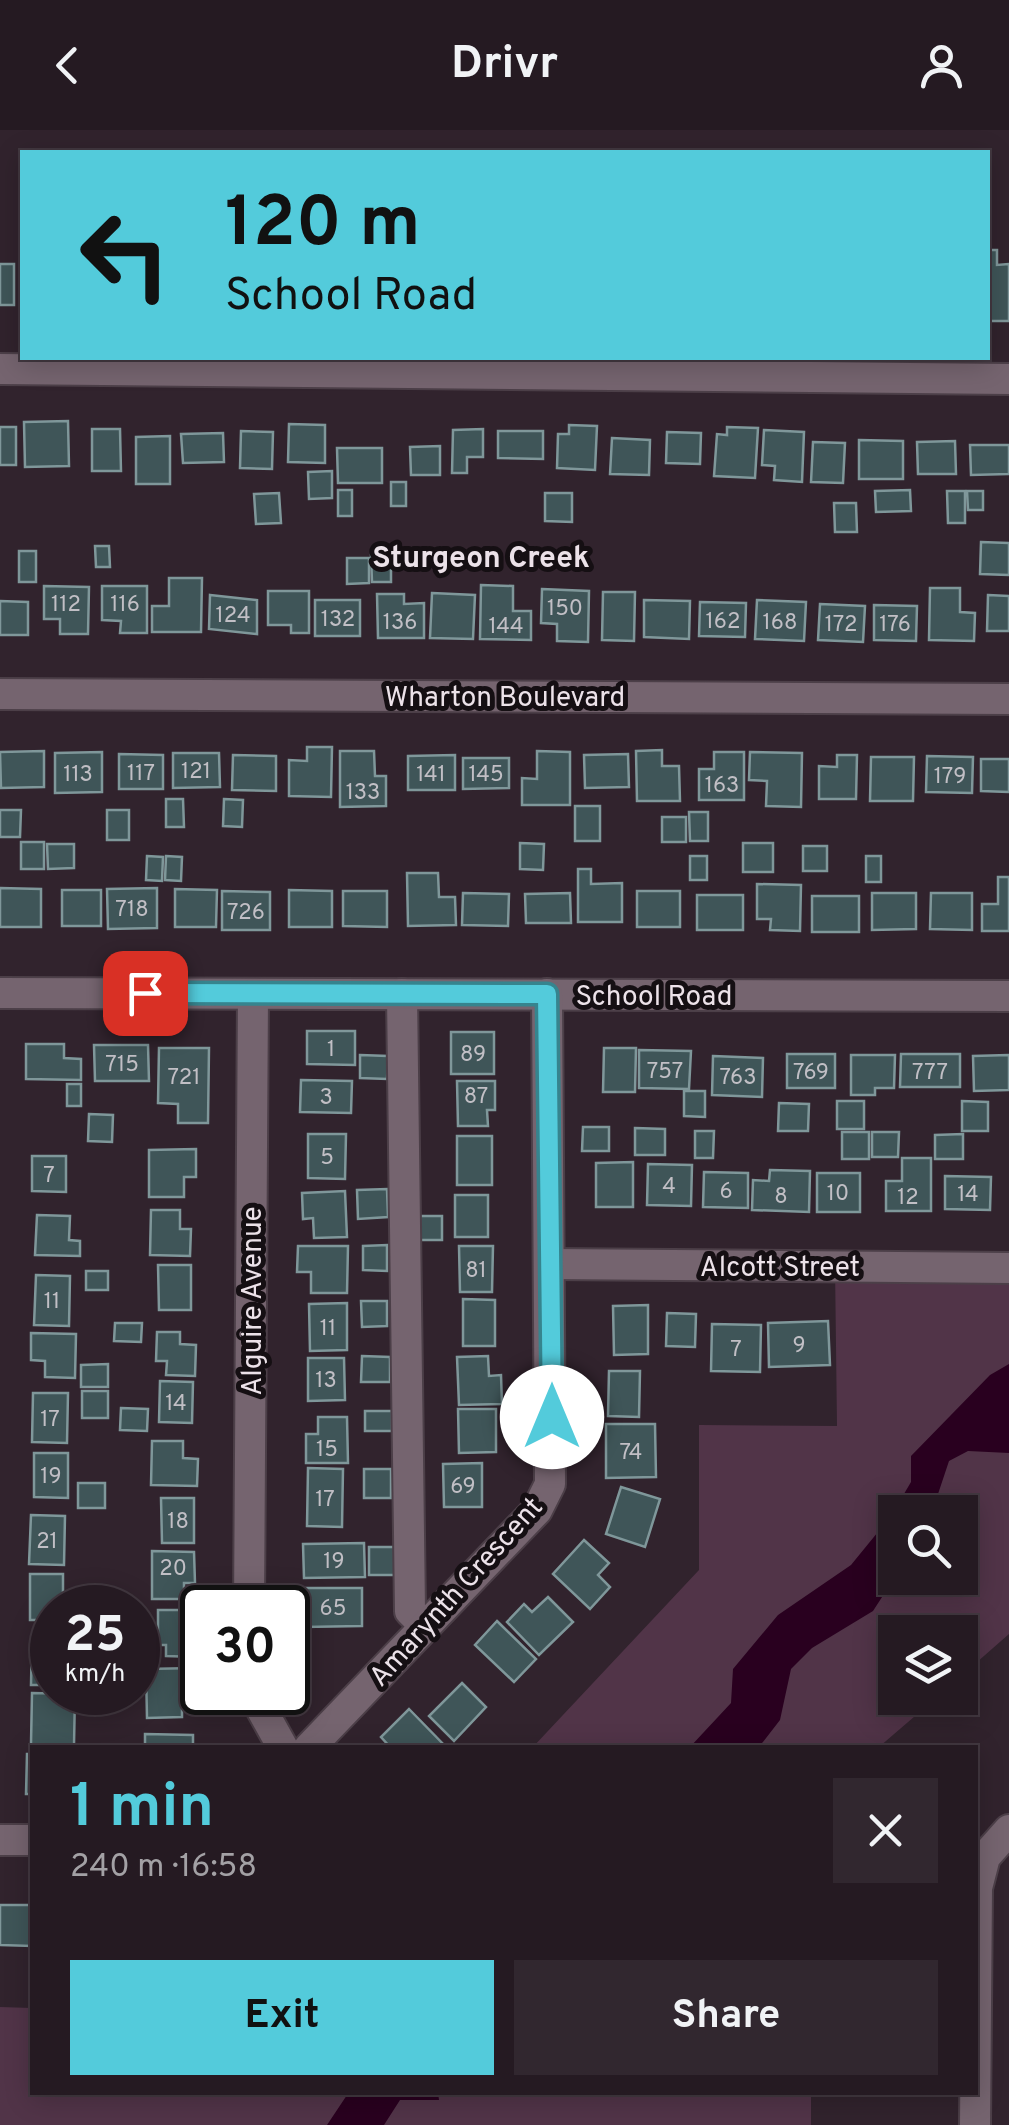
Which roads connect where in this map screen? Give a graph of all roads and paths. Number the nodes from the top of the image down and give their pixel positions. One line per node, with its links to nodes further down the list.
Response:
1 (0, 369): 2 (street)
2 (1009, 378)
3 (0, 694): 4 (street, Wharton Boulevard)
4 (1009, 698)
5 (0, 993): 6 (street, School Road)
6 (254, 994): 7 (street, School Road); 12 (street, Alguire Avenue)
7 (402, 994): 8 (street, School Road); 13 (street)
8 (547, 994): 9 (street, School Road); 10 (street, Amarynth Crescent)
9 (1009, 996)
10 (551, 1264): 11 (street, Alcott Street); 13 (street, Amarynth Crescent)
11 (1009, 1268)
12 (248, 1585)
13 (426, 1627): 16 (street, Amarynth Crescent)
14 (265, 1715): 15 (street)
15 (282, 1745)
16 (312, 1745)
17 (1009, 1830): 20 (street)
18 (0, 1840): 19 (street)
19 (30, 1840)
20 (978, 1885)
21 (975, 2095): 22 (street)
22 (975, 2125)

